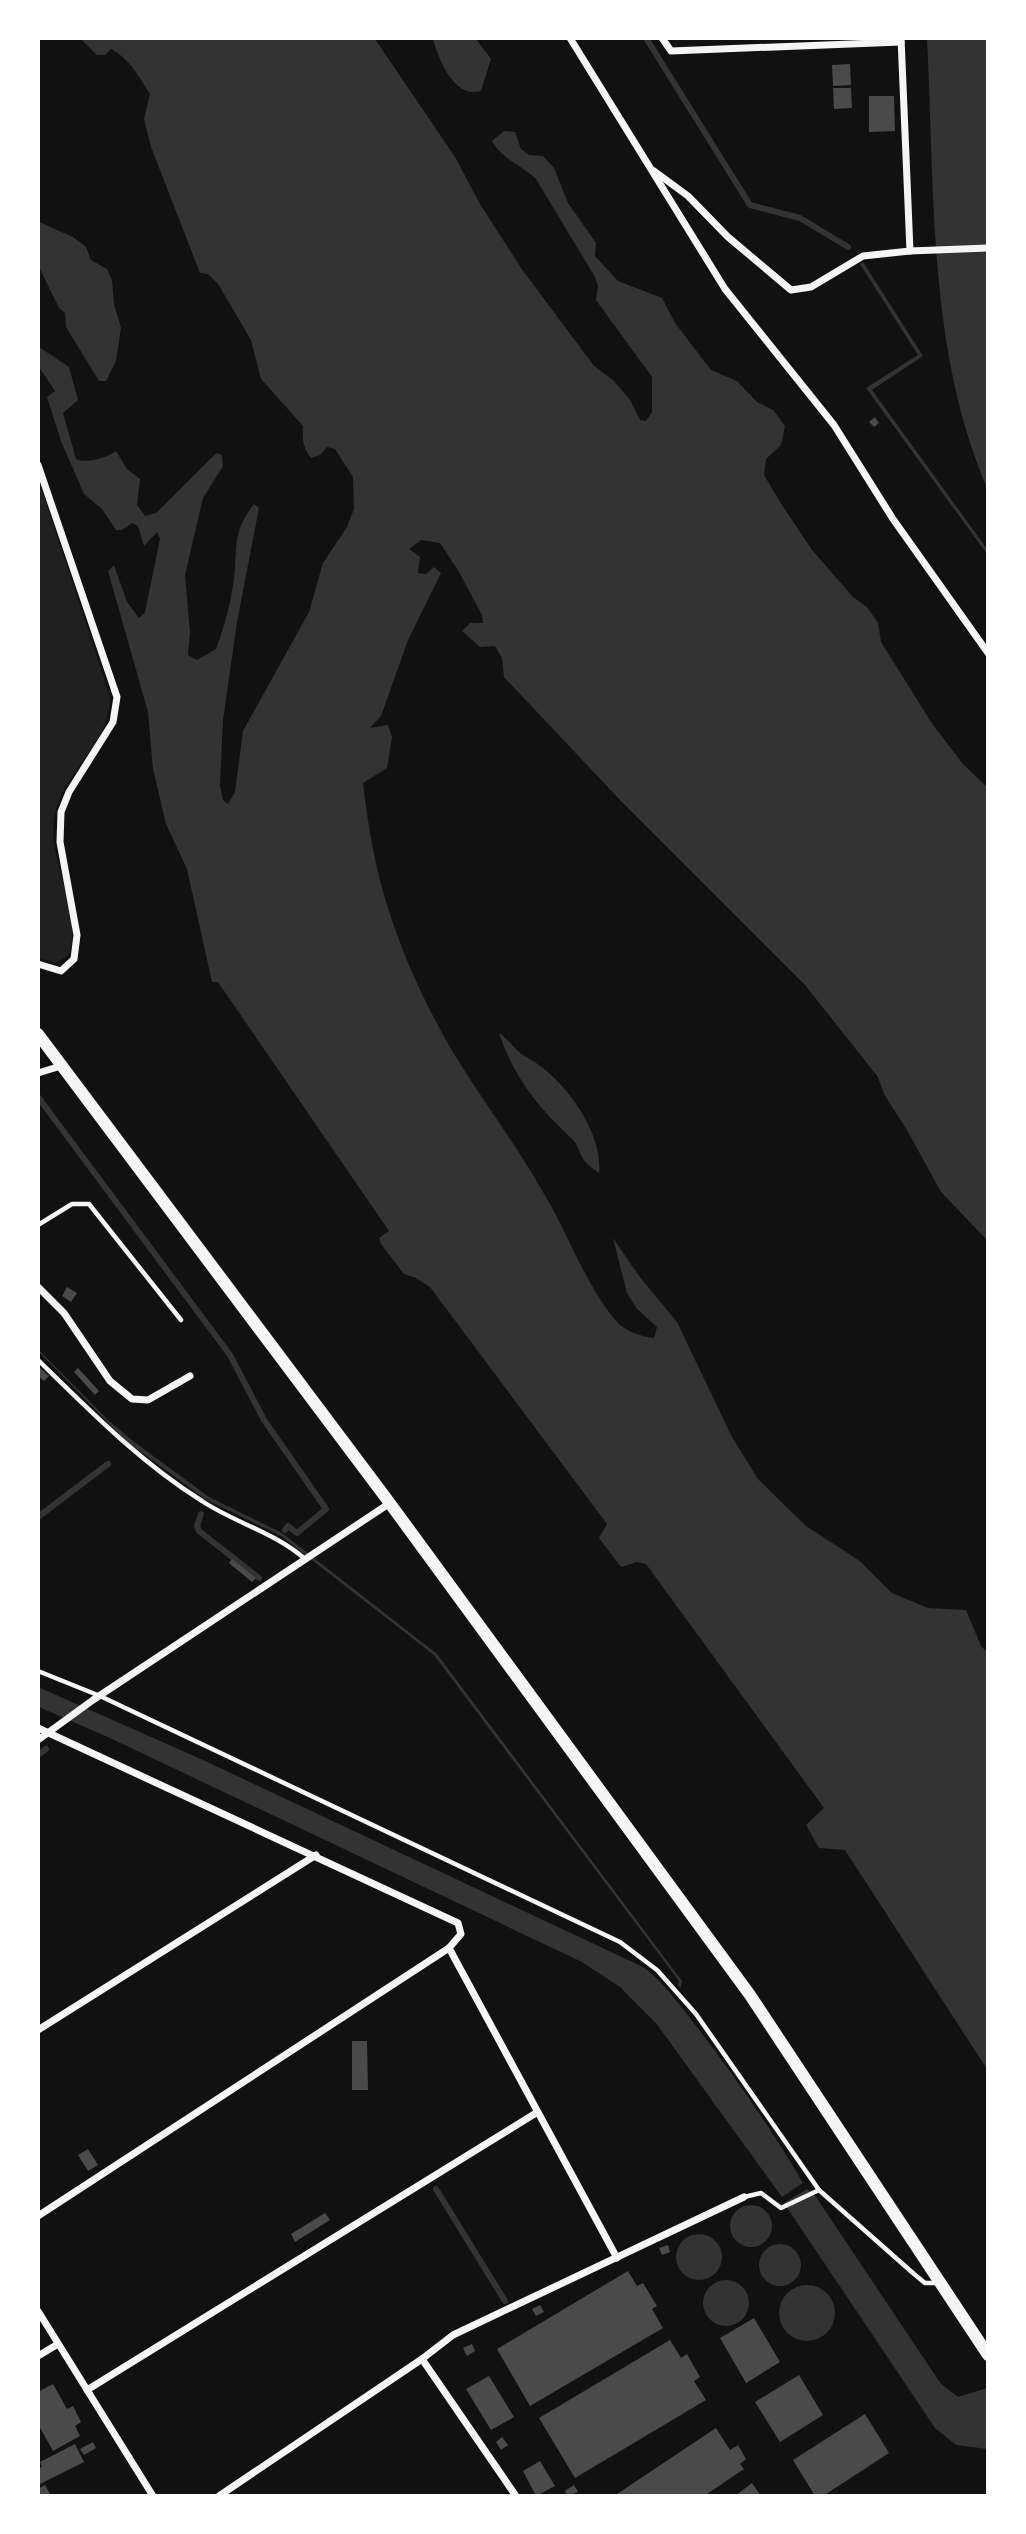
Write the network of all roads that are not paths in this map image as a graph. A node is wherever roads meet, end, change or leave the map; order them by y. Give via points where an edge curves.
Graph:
1 (570, 38) edge
2 (662, 38) edge
3 (901, 40) edge
4 (793, 42) edge
5 (651, 169) junction
6 (988, 248) edge
7 (909, 251) junction
8 (38, 465) edge
9 (988, 653) edge
10 (38, 964) edge
11 (38, 1034) edge
12 (61, 1066) junction
13 (38, 1073) edge
14 (38, 1226) edge
15 (38, 1287) edge
16 (181, 1320) dead end
17 (38, 1360) edge
18 (190, 1376) dead end
19 (390, 1503) junction
20 (305, 1559) junction
21 (38, 1671) edge
22 (96, 1698) junction
23 (38, 1728) edge
24 (50, 1733) junction
25 (38, 1740) edge
26 (316, 1855) junction
27 (449, 1948) junction
28 (38, 2030) edge
29 (536, 2113) junction
30 (819, 2190) junction
31 (744, 2197) joint
32 (38, 2216) edge
33 (617, 2258) junction
34 (941, 2283) junction
35 (38, 2311) edge
36 (58, 2344) junction
37 (988, 2355) edge
38 (38, 2356) edge
39 (422, 2359) junction
40 (87, 2390) junction
41 (153, 2496) edge
42 (219, 2496) edge
43 (516, 2496) edge

1 - 5 street
2 - 4 street via 671,51
3 - 4 street
3 - 7 street
5 - 7 street via 688,196 791,290 811,287 863,256
5 - 9 street via 725,289 834,425 893,519
6 - 7 street
8 - 10 street via 117,697 113,722 61,811 60,842 77,935 74,958 61,971
11 - 12 street
12 - 13 street
12 - 19 street
14 - 16 lane via 72,1204 89,1204
15 - 18 street via 64,1313 110,1381 132,1399 148,1400
17 - 20 lane via 120,1441 202,1501 281,1540
19 - 20 street
19 - 34 street via 750,1995
20 - 22 street
21 - 22 lane
22 - 24 street
22 - 30 lane via 620,1942 657,1970 696,2014
23 - 24 street
24 - 25 street
24 - 26 street
26 - 27 street via 458,1923 461,1934
26 - 28 street
27 - 29 street
27 - 32 street
29 - 33 street
29 - 40 street
30 - 31 lane via 782,2208 761,2193
30 - 34 lane via 925,2283
31 - 33 street
33 - 39 street via 453,2335
34 - 37 street
35 - 36 street
36 - 38 street
36 - 40 street
39 - 42 street
39 - 43 street
40 - 41 street

